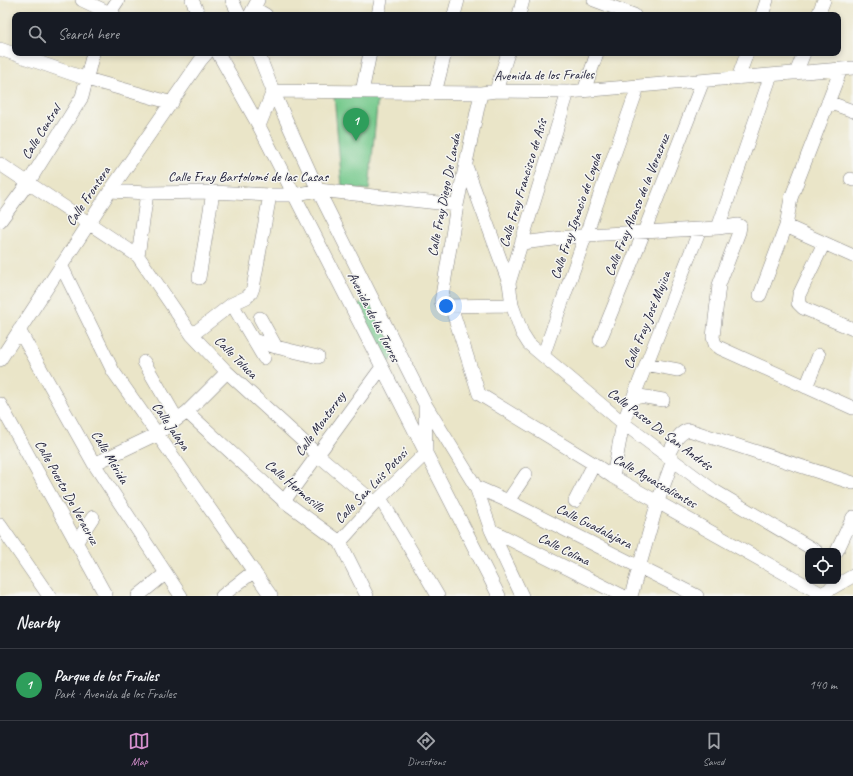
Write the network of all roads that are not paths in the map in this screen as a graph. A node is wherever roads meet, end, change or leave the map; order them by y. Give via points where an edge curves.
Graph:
1 (82, 0) edge
2 (118, 0) edge
3 (192, 0) edge
4 (232, 0) edge
5 (381, 0) edge
6 (458, 0) edge
7 (523, 0) edge
8 (594, 0) edge
9 (767, 0) edge
10 (824, 0) edge
11 (613, 7) edge
12 (106, 12) edge
13 (111, 12) edge
14 (198, 12) edge
15 (238, 12) edge
16 (379, 12) edge
17 (455, 12) edge
18 (520, 12) edge
19 (626, 12) edge
20 (763, 12) edge
21 (819, 12) edge
22 (0, 49) edge
23 (12, 53) edge
24 (20, 56) edge
25 (92, 56) edge
26 (204, 56) edge
27 (220, 56) edge
28 (259, 56) edge
29 (369, 56) edge
30 (444, 56) edge
31 (507, 56) edge
32 (596, 56) edge
33 (742, 56) edge
34 (803, 56) edge
35 (847, 68) edge
36 (796, 73) junction
37 (771, 75) junction
38 (738, 78) junction
39 (87, 79) junction
40 (703, 81) junction
41 (638, 86) junction
42 (273, 91) junction
43 (496, 91) junction
44 (584, 91) junction
45 (362, 92) junction
46 (568, 92) junction
47 (435, 93) junction
48 (481, 93) junction
49 (828, 102) junction
50 (172, 103) junction
51 (853, 111) edge
52 (259, 126) junction
53 (0, 164) edge
54 (466, 166) junction
55 (28, 183) junction
56 (318, 190) junction
57 (110, 191) junction
58 (213, 192) junction
59 (147, 193) junction
60 (270, 195) junction
61 (293, 195) junction
62 (457, 205) junction
63 (0, 221) edge
64 (88, 224) junction
65 (786, 226) junction
66 (718, 228) junction
67 (700, 229) junction
68 (644, 232) junction
69 (586, 235) junction
70 (522, 243) junction
71 (824, 243) junction
72 (138, 256) junction
73 (853, 256) edge
74 (61, 265) junction
75 (199, 278) dead end
76 (509, 283) junction
77 (760, 295) dead end
78 (232, 304) junction
79 (446, 304) junction
80 (512, 305) junction
81 (260, 318) dead end
82 (853, 329) edge
83 (19, 330) junction
84 (192, 335) junction
85 (254, 340) junction
86 (600, 340) dead end
87 (4, 344) edge
88 (276, 347) junction
89 (819, 355) dead end
90 (543, 356) junction
91 (318, 357) dead end
92 (264, 358) dead end
93 (0, 360) edge
94 (144, 362) dead end
95 (646, 364) junction
96 (382, 367) junction
97 (678, 370) dead end
98 (227, 372) junction
99 (806, 387) junction
100 (479, 394) joint
101 (634, 395) junction
102 (663, 400) dead end
103 (0, 404) edge
104 (425, 404) junction
105 (853, 408) edge
106 (182, 415) junction
107 (623, 423) junction
108 (157, 434) junction
109 (426, 453) junction
110 (317, 454) junction
111 (670, 458) junction
112 (94, 464) junction
113 (594, 464) junction
114 (526, 474) dead end
115 (613, 477) junction
116 (853, 483) edge
117 (476, 487) junction
118 (284, 501) junction
119 (377, 501) junction
120 (508, 501) junction
121 (575, 501) dead end
122 (658, 501) junction
123 (93, 517) dead end
124 (853, 517) edge
125 (0, 525) edge
126 (491, 530) junction
127 (340, 542) junction
128 (76, 543) junction
129 (811, 548) edge
130 (838, 548) edge
131 (640, 567) junction
132 (254, 571) junction
133 (165, 574) junction
134 (853, 576) edge
135 (819, 591) edge
136 (49, 596) edge
137 (106, 596) edge
138 (138, 596) edge
139 (181, 596) edge
140 (222, 596) edge
141 (271, 596) edge
142 (367, 596) edge
143 (438, 596) edge
144 (499, 596) edge
145 (522, 596) edge
146 (623, 596) edge
147 (631, 596) edge
148 (697, 596) edge

1 - 12 street
2 - 13 street
3 - 14 street
4 - 15 street
5 - 16 street
6 - 17 street
7 - 18 street
8 - 11 street
9 - 20 street
10 - 21 street
11 - 19 street
22 - 23 street
24 - 39 street
25 - 39 street, Calle Central
26 - 50 street, Calle Frontera
27 - 52 street, Avenida de las Torres
28 - 42 street, Avenida de las Torres
29 - 45 street
30 - 47 street
31 - 43 street
32 - 44 street
33 - 38 street
34 - 36 street
35 - 36 street, Avenida de los Frailes
35 - 49 street
36 - 37 street, Avenida de los Frailes
37 - 38 street, Avenida de los Frailes
37 - 66 street
38 - 40 street, Avenida de los Frailes
39 - 50 street
39 - 55 street, Calle Central via 82,97
40 - 41 street, Avenida de los Frailes
40 - 68 street, Calle Fray Alonso de la Veracruz
41 - 44 street, Avenida de los Frailes
41 - 69 street, Calle Fray Ignacio de Loyola
42 - 45 street, Avenida de los Frailes
42 - 52 street
42 - 56 street, Avenida de las Torres
43 - 46 street, Avenida de los Frailes
43 - 48 street, Avenida de los Frailes
44 - 46 street, Avenida de los Frailes
45 - 47 street, Avenida de los Frailes
46 - 70 street, Calle Fray Francisco de Asís
47 - 48 street, Avenida de los Frailes
48 - 54 street, Calle Fray Diego De Landa
49 - 51 street
49 - 65 street via 791,198
50 - 57 street, Calle Frontera
52 - 61 street, Avenida de las Torres
53 - 55 street, Calle Toluca
54 - 62 street, Calle Fray Diego De Landa
54 - 76 street
55 - 63 street, Calle Central
55 - 64 street, Calle Toluca
56 - 61 street, Calle Fray Bartolomé de las Casas
56 - 62 street, Calle Fray Bartolomé de las Casas
56 - 104 street, Avenida de las Torres
57 - 59 street, Calle Fray Bartolomé de las Casas
57 - 64 street, Calle Frontera
58 - 59 street, Calle Fray Bartolomé de las Casas
58 - 60 street, Calle Fray Bartolomé de las Casas
58 - 75 street
59 - 72 street
60 - 61 street, Calle Fray Bartolomé de las Casas
60 - 78 street via 253,288 251,293
61 - 96 street, Avenida de las Torres
62 - 79 street, Calle Fray Diego De Landa
64 - 72 street, Calle Toluca
64 - 74 street, Calle Frontera
65 - 71 street
65 - 77 street
66 - 67 street
66 - 99 street via 738,225 740,232 719,285 713,337 715,344
67 - 68 street
67 - 95 street, Calle Fray José Mujica
68 - 69 street
68 - 86 street, Calle Fray Alonso de la Veracruz
69 - 70 street
69 - 90 street, Calle Fray Ignacio de Loyola
70 - 76 street, Calle Fray Francisco de Asís
71 - 73 street
71 - 82 street via 799,295 798,303
72 - 84 street, Calle Toluca
74 - 83 street, Calle Frontera
74 - 108 street, Calle Jalapa via 113,370
76 - 80 street, Calle Paseo De San Andrés
78 - 84 street
78 - 85 street
79 - 80 street
79 - 100 street, Calle Fray Diego De Landa
80 - 90 street, Calle Paseo De San Andrés via 524,339
81 - 88 street
83 - 87 street, Calle Frontera
83 - 112 street, Calle Mérida
84 - 98 street, Calle Toluca
85 - 88 street
85 - 92 street
87 - 93 street, Calle Frontera
88 - 91 street
89 - 99 street
90 - 107 street, Calle Paseo De San Andrés
94 - 106 street, Calle Hermosillo
95 - 97 street
95 - 101 street, Calle Fray José Mujica
96 - 109 street, Avenida de las Torres
96 - 110 street, Calle Monterrey
98 - 106 street
98 - 110 street, Calle Toluca
99 - 105 street
100 - 113 street, Calle Aguascalientes
101 - 102 street
101 - 107 street, Calle Fray José Mujica
103 - 128 street, Calle Puerto De Veracruz
104 - 109 street, Calle San Luis Potosí
104 - 117 street, Avenida de las Torres
106 - 108 street
106 - 118 street, Calle Hermosillo
107 - 111 street, Calle Paseo De San Andrés
107 - 115 street, Calle Fray José Mujica
108 - 112 street
108 - 132 street, Calle Jalapa
109 - 119 street, Calle San Luis Potosí
109 - 144 street, Avenida de las Torres
110 - 118 street, Calle Monterrey
110 - 119 street, Calle Toluca
111 - 116 street via 680,434 689,430
111 - 122 street
111 - 129 street, Calle Paseo De San Andrés via 713,490
112 - 133 street, Calle Mérida
113 - 115 street, Calle Aguascalientes
113 - 121 street
114 - 120 street
115 - 122 street, Calle Aguascalientes
117 - 120 street, Calle Guadalajara
117 - 126 street, Avenida de las Torres
118 - 127 street, Calle Hermosillo
119 - 127 street, Calle San Luis Potosí
119 - 143 street, Calle Toluca
120 - 131 street, Calle Guadalajara
122 - 131 street
122 - 135 street, Calle Aguascalientes
123 - 128 street
124 - 130 street
125 - 136 street
126 - 145 street, Avenida de las Torres
126 - 146 street, Calle Colima
127 - 142 street, Calle Hermosillo
128 - 137 street, Calle Puerto De Veracruz
131 - 147 street
131 - 148 street, Calle Guadalajara
132 - 140 street
132 - 141 street, Calle Jalapa
133 - 138 street
133 - 139 street, Calle Mérida
134 - 135 street

